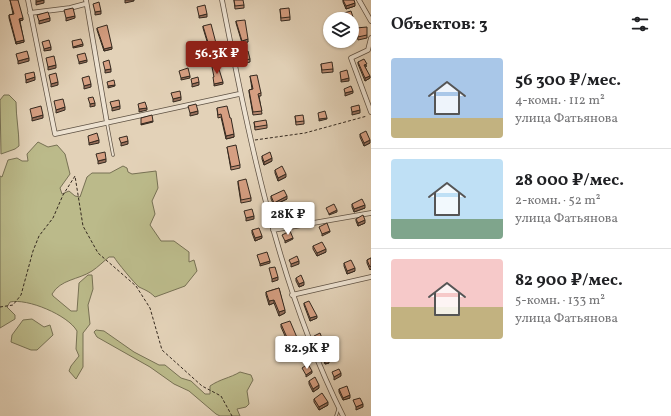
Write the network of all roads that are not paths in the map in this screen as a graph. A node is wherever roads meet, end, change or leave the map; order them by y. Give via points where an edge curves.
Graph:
1 (28, 0) edge
2 (222, 0) edge
3 (359, 0) edge
4 (85, 2) edge
5 (30, 13) junction
6 (371, 21) edge
7 (371, 38) edge
8 (239, 94) junction
9 (371, 114) edge
10 (107, 123) junction
11 (113, 155) dead end
12 (371, 213) edge
13 (273, 230) junction
14 (371, 278) edge
15 (292, 295) junction
16 (339, 407) junction
17 (336, 416) edge
18 (343, 416) edge

1 - 5 street
2 - 8 street
3 - 6 street
4 - 5 street via 70,8
4 - 10 street
5 - 10 street via 55,134
7 - 9 street via 368,50 351,58
8 - 10 street
8 - 13 street
10 - 11 lane
12 - 13 street
13 - 15 street
14 - 15 street
15 - 16 street
16 - 17 lane
16 - 18 street

